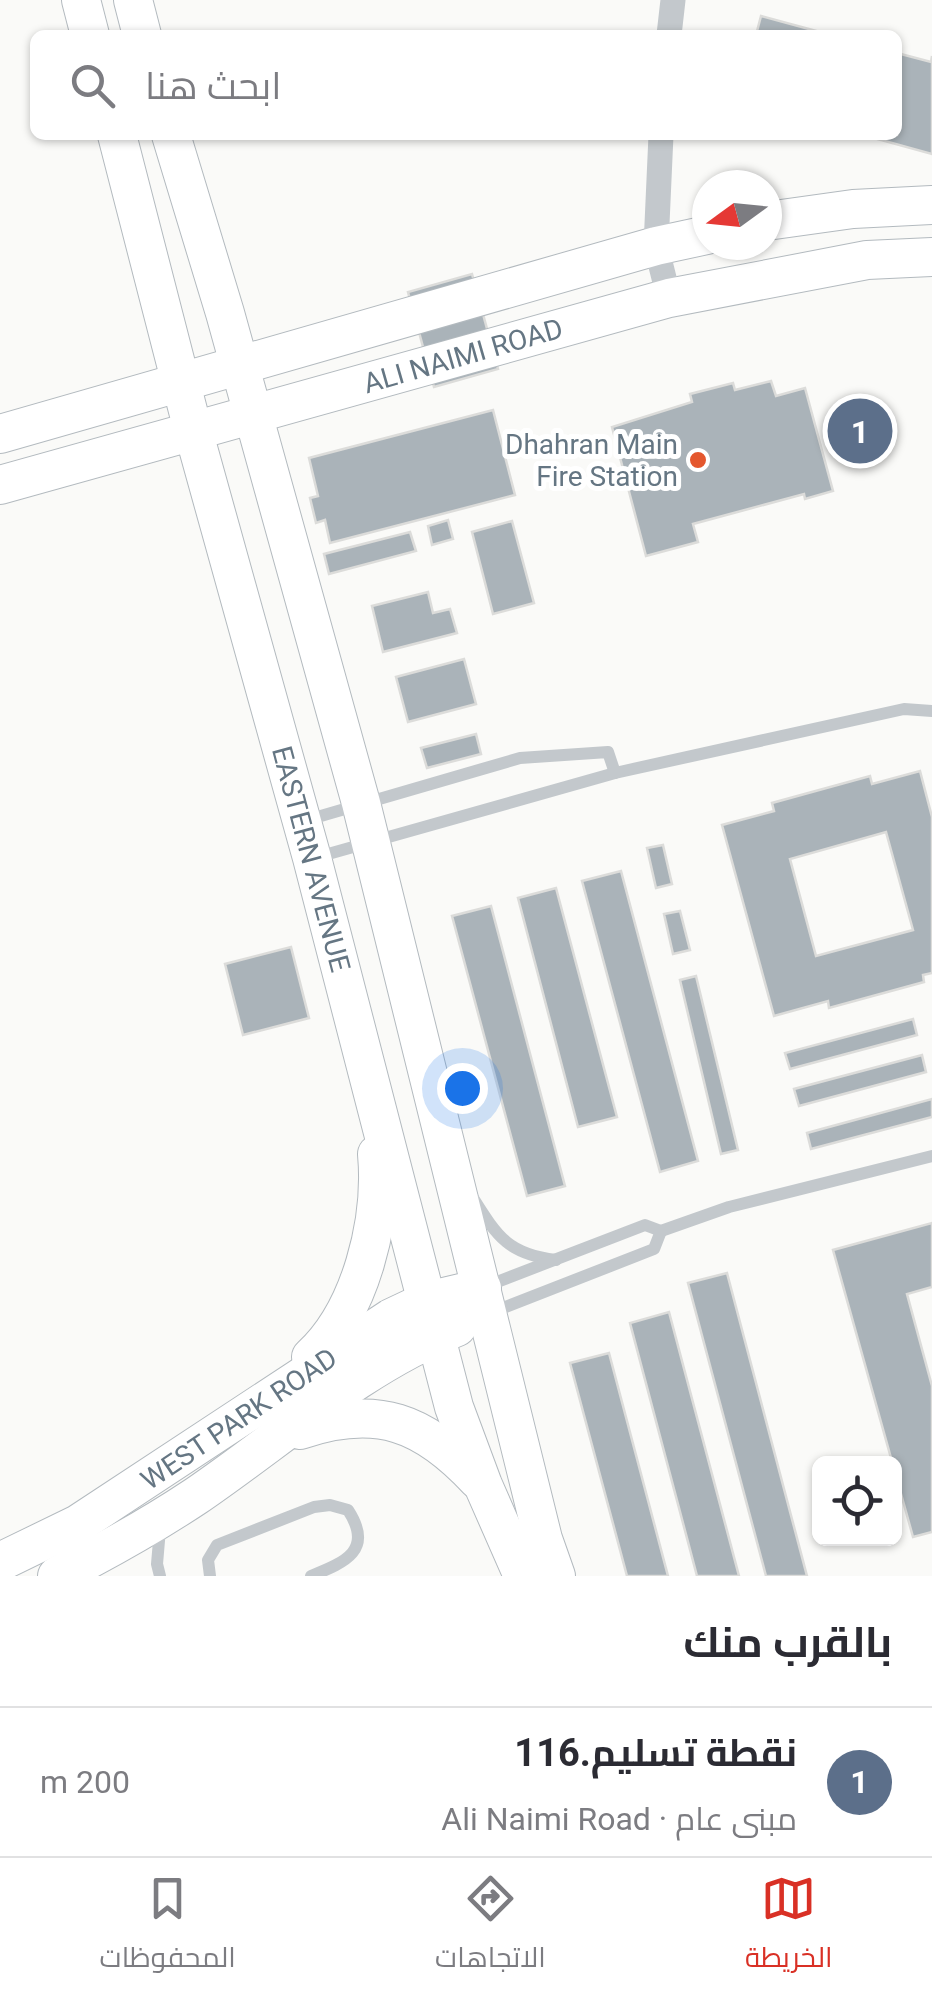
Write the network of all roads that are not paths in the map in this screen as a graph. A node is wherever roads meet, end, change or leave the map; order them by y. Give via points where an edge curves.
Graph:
1 (81, 0) edge
2 (133, 0) edge
3 (673, 0) edge
4 (89, 30) edge
5 (141, 30) edge
6 (670, 30) edge
7 (117, 140) edge
8 (171, 140) edge
9 (661, 140) edge
10 (932, 205) edge
11 (782, 220) edge
12 (692, 238) edge
13 (656, 246) junction
14 (932, 257) edge
15 (669, 298) junction
16 (238, 367) junction
17 (182, 384) junction
18 (252, 415) junction
19 (194, 430) junction
20 (0, 434) edge
21 (0, 485) edge
22 (932, 711) edge
23 (614, 773) junction
24 (361, 802) junction
25 (301, 822) junction
26 (372, 842) junction
27 (312, 858) junction
28 (372, 1087) junction
29 (932, 1156) edge
30 (453, 1165) junction
31 (661, 1231) junction
32 (559, 1260) junction
33 (485, 1301) junction
34 (431, 1318) junction
35 (259, 1404) junction
36 (274, 1439) junction
37 (483, 1485) junction
38 (161, 1518) junction
39 (0, 1562) edge
40 (57, 1576) edge
41 (160, 1576) edge
42 (210, 1576) edge
43 (311, 1576) edge
44 (524, 1576) edge
45 (556, 1576) edge

1 - 4 main road
2 - 5 main road
3 - 6 street
7 - 17 main road, EASTERN AVENUE
8 - 16 main road
9 - 13 street
10 - 11 main road
12 - 13 main road, ALI NAIMI ROAD
13 - 15 street
13 - 16 main road, ALI NAIMI ROAD
14 - 15 main road, ALI NAIMI ROAD via 867,260
15 - 18 main road, ALI NAIMI ROAD
16 - 17 main road, ALI NAIMI ROAD
16 - 18 main road
17 - 19 main road, EASTERN AVENUE
17 - 20 main road, ALI NAIMI ROAD
18 - 19 main road, ALI NAIMI ROAD
18 - 24 main road
19 - 21 main road, ALI NAIMI ROAD
19 - 25 main road, EASTERN AVENUE
22 - 23 lane via 904,710
23 - 24 lane via 608,752 520,758
23 - 26 lane
24 - 25 lane
24 - 26 main road
25 - 27 main road, EASTERN AVENUE
26 - 27 lane
26 - 30 main road
27 - 28 main road, EASTERN AVENUE
28 - 34 main road, EASTERN AVENUE
28 - 35 main road via 378,1164 371,1240 359,1281 324,1344
29 - 31 lane
30 - 32 lane via 507,1243 526,1256
30 - 33 main road
31 - 32 lane via 645,1225
31 - 33 lane via 654,1249
32 - 33 lane
33 - 34 main road, WEST PARK ROAD
33 - 45 main road
34 - 35 main road, WEST PARK ROAD via 391,1318
34 - 36 main road, WEST PARK ROAD via 394,1355
34 - 37 main road, EASTERN AVENUE
35 - 39 main road, WEST PARK ROAD via 78,1524
36 - 37 main road via 332,1419 370,1416 424,1433
36 - 38 main road, WEST PARK ROAD
37 - 44 main road, EASTERN AVENUE
38 - 40 main road, WEST PARK ROAD
38 - 41 lane
42 - 43 lane via 208,1560 217,1545 314,1507 348,1510 358,1524 354,1553

